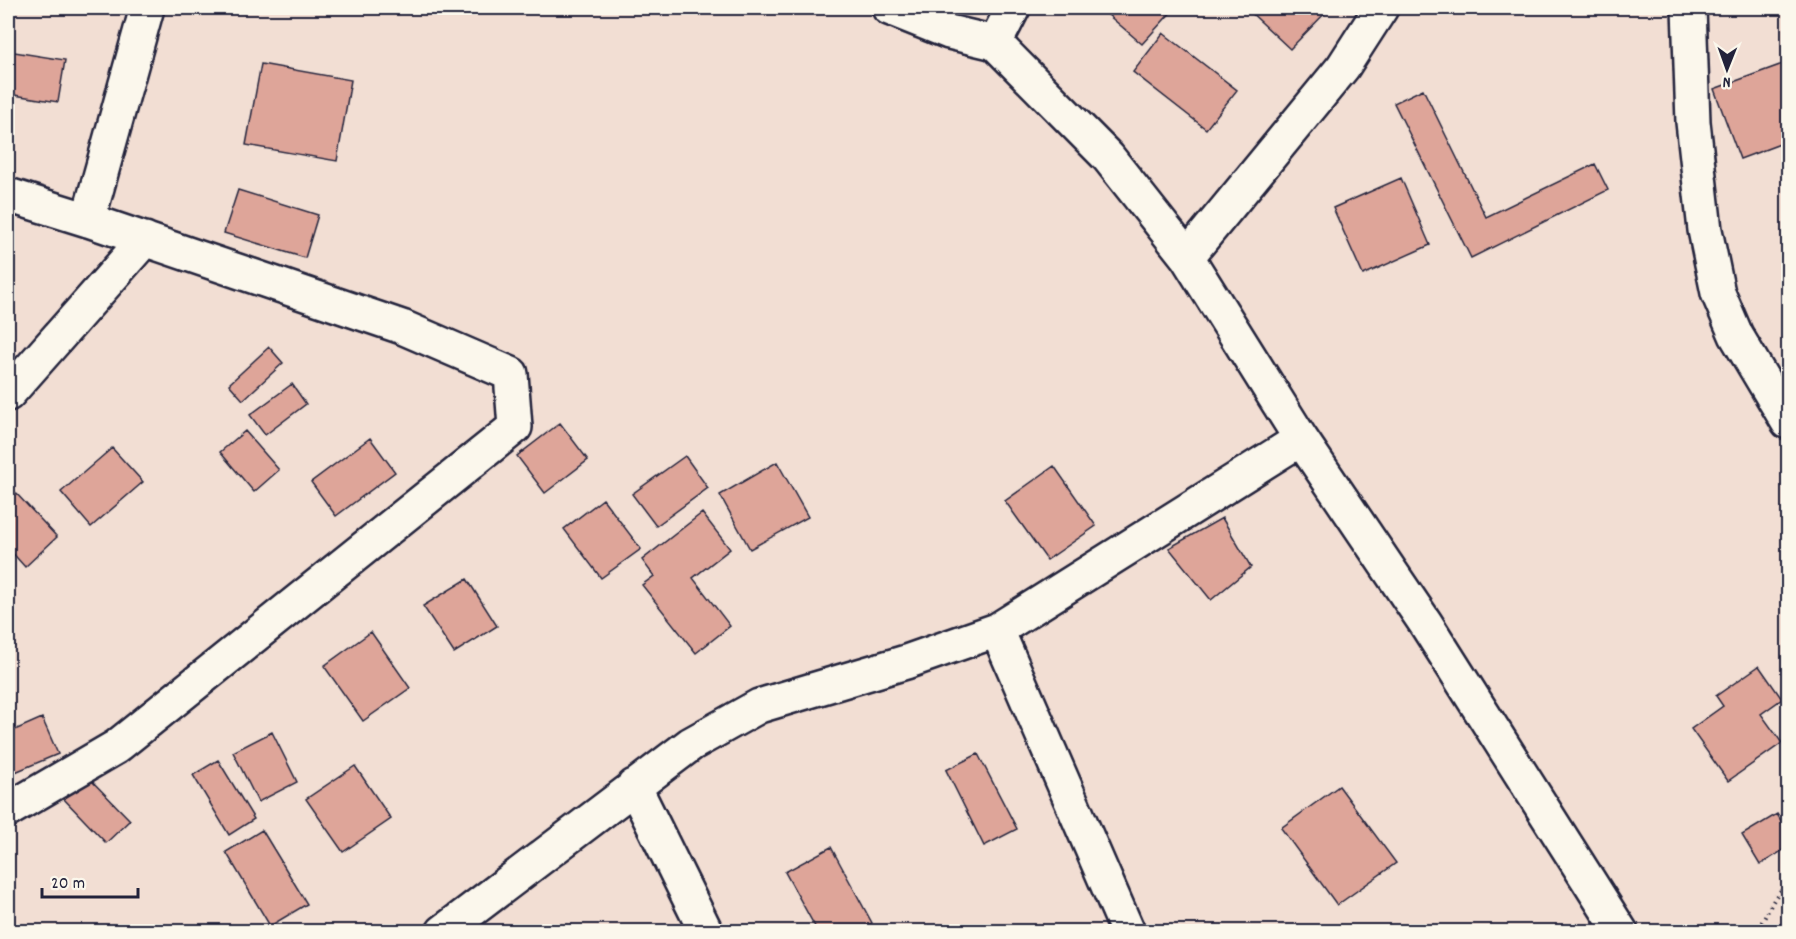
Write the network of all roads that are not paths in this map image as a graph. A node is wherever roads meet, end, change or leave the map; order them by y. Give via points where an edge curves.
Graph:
1 (147, 8) edge
2 (889, 8) edge
3 (1013, 8) edge
4 (1381, 8) edge
5 (1689, 8) edge
6 (995, 43) junction
7 (8, 195) edge
8 (88, 219) junction
9 (145, 239) junction
10 (1187, 257) junction
11 (8, 394) edge
12 (1788, 422) edge
13 (1301, 439) junction
14 (997, 630) junction
15 (634, 786) junction
16 (8, 810) edge
17 (443, 932) edge
18 (706, 932) edge
19 (1128, 932) edge
20 (1621, 932) edge

1 - 8 street
2 - 6 street via 949,32
3 - 6 street
4 - 10 street via 1343,67
5 - 12 street via 1693,122 1705,230 1718,293 1736,335
6 - 10 street via 1108,157
7 - 8 street
8 - 9 street
9 - 11 street
9 - 16 street via 402,327 511,374 515,428 116,747
10 - 13 street
13 - 14 street
13 - 20 street via 1426,624
14 - 15 street via 759,706 691,744
14 - 19 street
15 - 17 street
15 - 18 street

